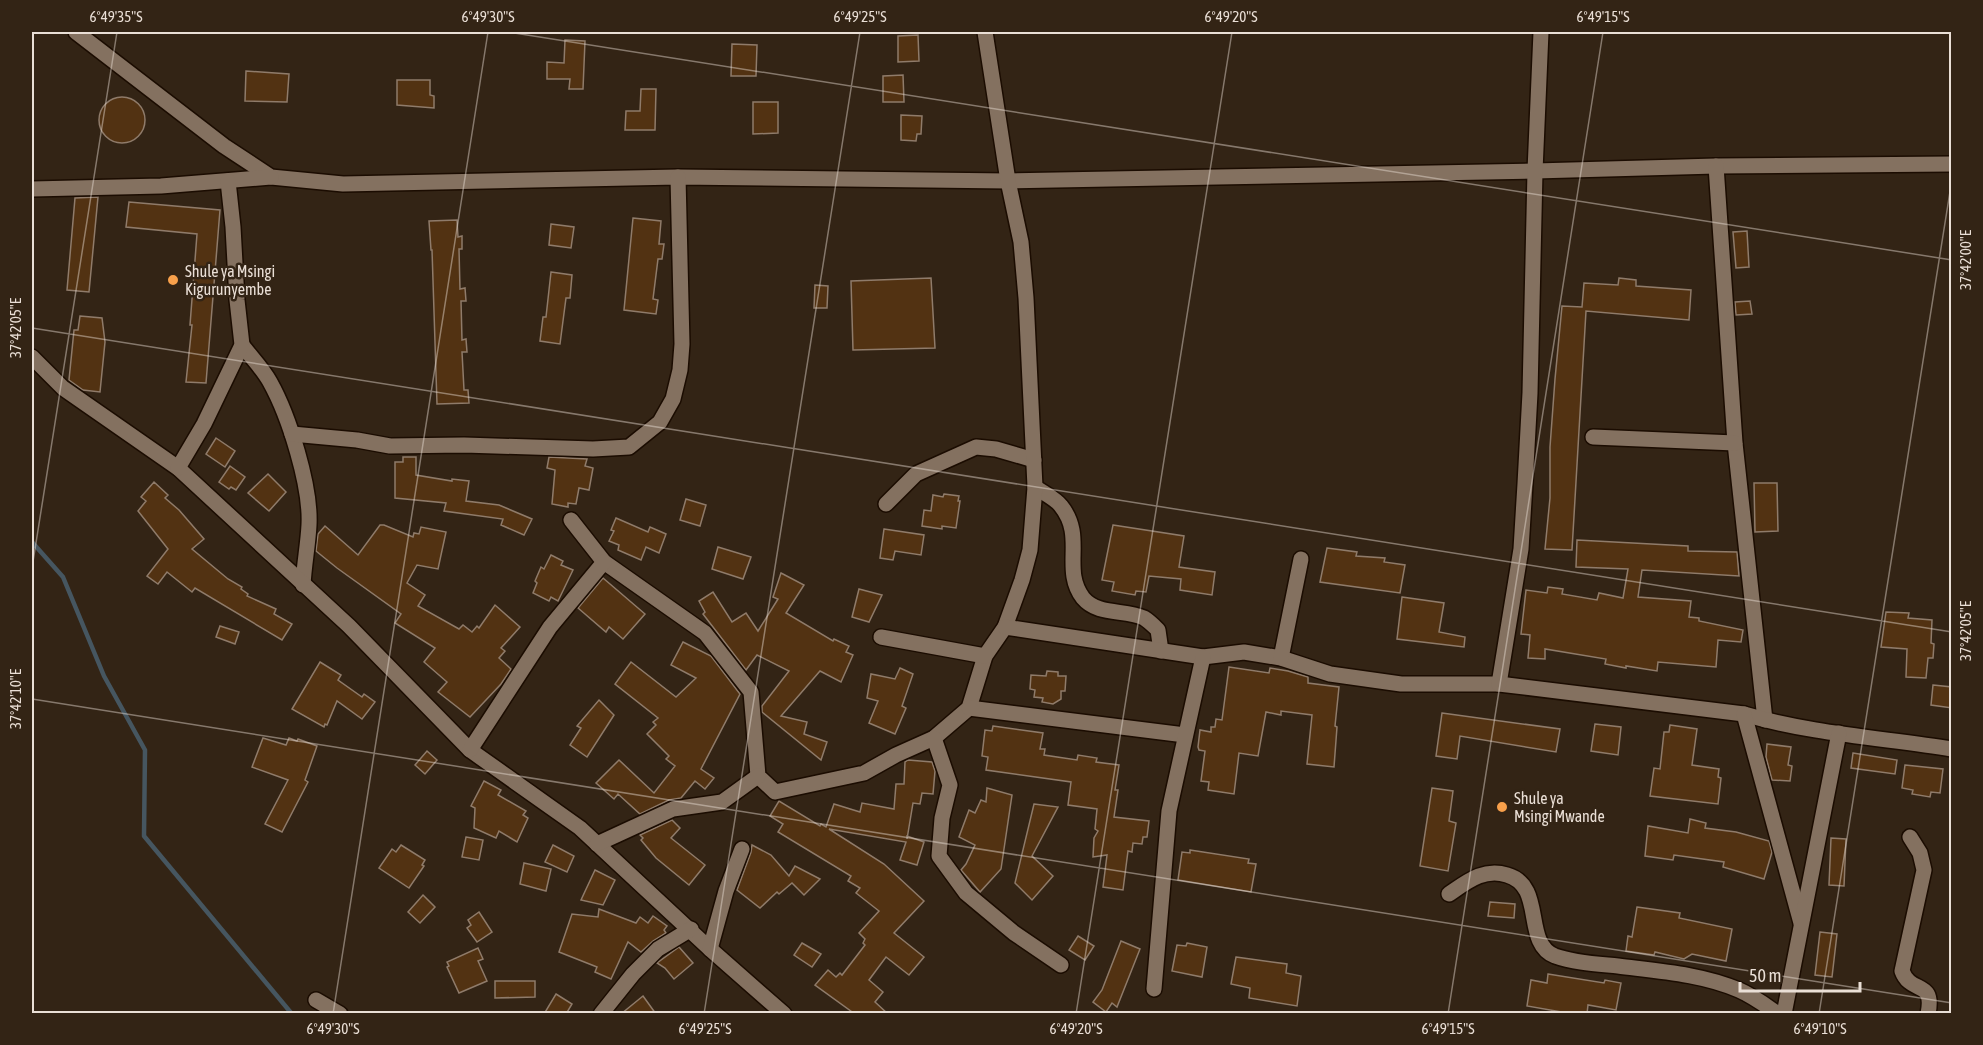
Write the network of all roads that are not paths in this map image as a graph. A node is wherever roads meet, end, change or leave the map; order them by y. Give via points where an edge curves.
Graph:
1 (76, 32) edge
2 (984, 32) edge
3 (1541, 32) edge
4 (1952, 165) edge
5 (1716, 166) junction
6 (1535, 171) junction
7 (271, 177) junction
8 (678, 177) junction
9 (228, 181) junction
10 (1008, 181) junction
11 (32, 189) edge
12 (242, 345) junction
13 (32, 357) edge
14 (292, 434) junction
15 (1593, 437) dead end
16 (1735, 443) junction
17 (1034, 460) junction
18 (178, 468) junction
19 (1035, 487) junction
20 (886, 504) dead end
21 (571, 520) dead end
22 (1301, 559) dead end
23 (604, 562) junction
24 (303, 585) junction
25 (1005, 627) junction
26 (881, 637) dead end
27 (1161, 651) junction
28 (985, 656) junction
29 (1203, 657) junction
30 (1281, 658) junction
31 (1499, 684) junction
32 (969, 708) junction
33 (1744, 714) junction
34 (1765, 720) junction
35 (1839, 733) junction
36 (1185, 735) junction
37 (934, 738) junction
38 (1952, 749) edge
39 (470, 750) junction
40 (758, 776) junction
41 (1910, 837) dead end
42 (597, 844) junction
43 (742, 849) dead end
44 (1449, 894) dead end
45 (1802, 926) junction
46 (691, 929) junction
47 (710, 949) junction
48 (1061, 965) dead end
49 (1154, 989) dead end
50 (316, 1000) dead end
51 (340, 1014) edge
52 (601, 1014) edge
53 (784, 1014) edge
54 (1778, 1014) edge
55 (1784, 1014) edge
56 (1928, 1014) edge

1 - 7 street via 224,146
2 - 10 street
3 - 6 street
4 - 5 street
5 - 6 street
5 - 16 street
6 - 10 street
6 - 31 street via 1530,393 1521,549
7 - 8 street via 343,184
7 - 9 street
8 - 10 street
8 - 14 street via 680,370 673,399 660,422 629,447 390,446
9 - 11 street
9 - 12 street
10 - 17 street via 1021,242
12 - 14 street via 269,381
12 - 18 street
13 - 18 street via 63,388
14 - 24 street via 308,509
15 - 16 street
16 - 34 street
17 - 19 street
17 - 20 street via 976,447 916,474
18 - 24 street
19 - 25 street via 1030,550
19 - 27 street via 1061,505 1072,526 1075,584 1085,600 1099,608 1143,618 1158,630
21 - 23 street
22 - 30 street
23 - 39 street via 550,627
23 - 40 street via 705,633 751,692
24 - 39 street via 349,626
25 - 27 street
25 - 28 street
26 - 28 street
27 - 29 street
28 - 32 street
29 - 30 street via 1244,652
29 - 36 street
30 - 31 street via 1330,674 1401,684
31 - 33 street
32 - 36 street
32 - 37 street
33 - 34 street
33 - 45 street
34 - 35 street
35 - 38 street
35 - 45 street
36 - 49 street via 1169,811
37 - 40 street via 864,773 787,790 775,792
37 - 48 street via 950,785 939,856 966,893
39 - 42 street
40 - 42 street via 722,801 673,808
41 - 56 street via 1923,859 1924,870 1902,971 1909,982 1928,993
42 - 46 street
43 - 47 street
44 - 54 street via 1482,874 1517,878 1528,894 1542,946 1554,956 1719,983 1753,997
45 - 55 street
46 - 47 street
46 - 52 street via 658,949
47 - 53 street
50 - 51 street

